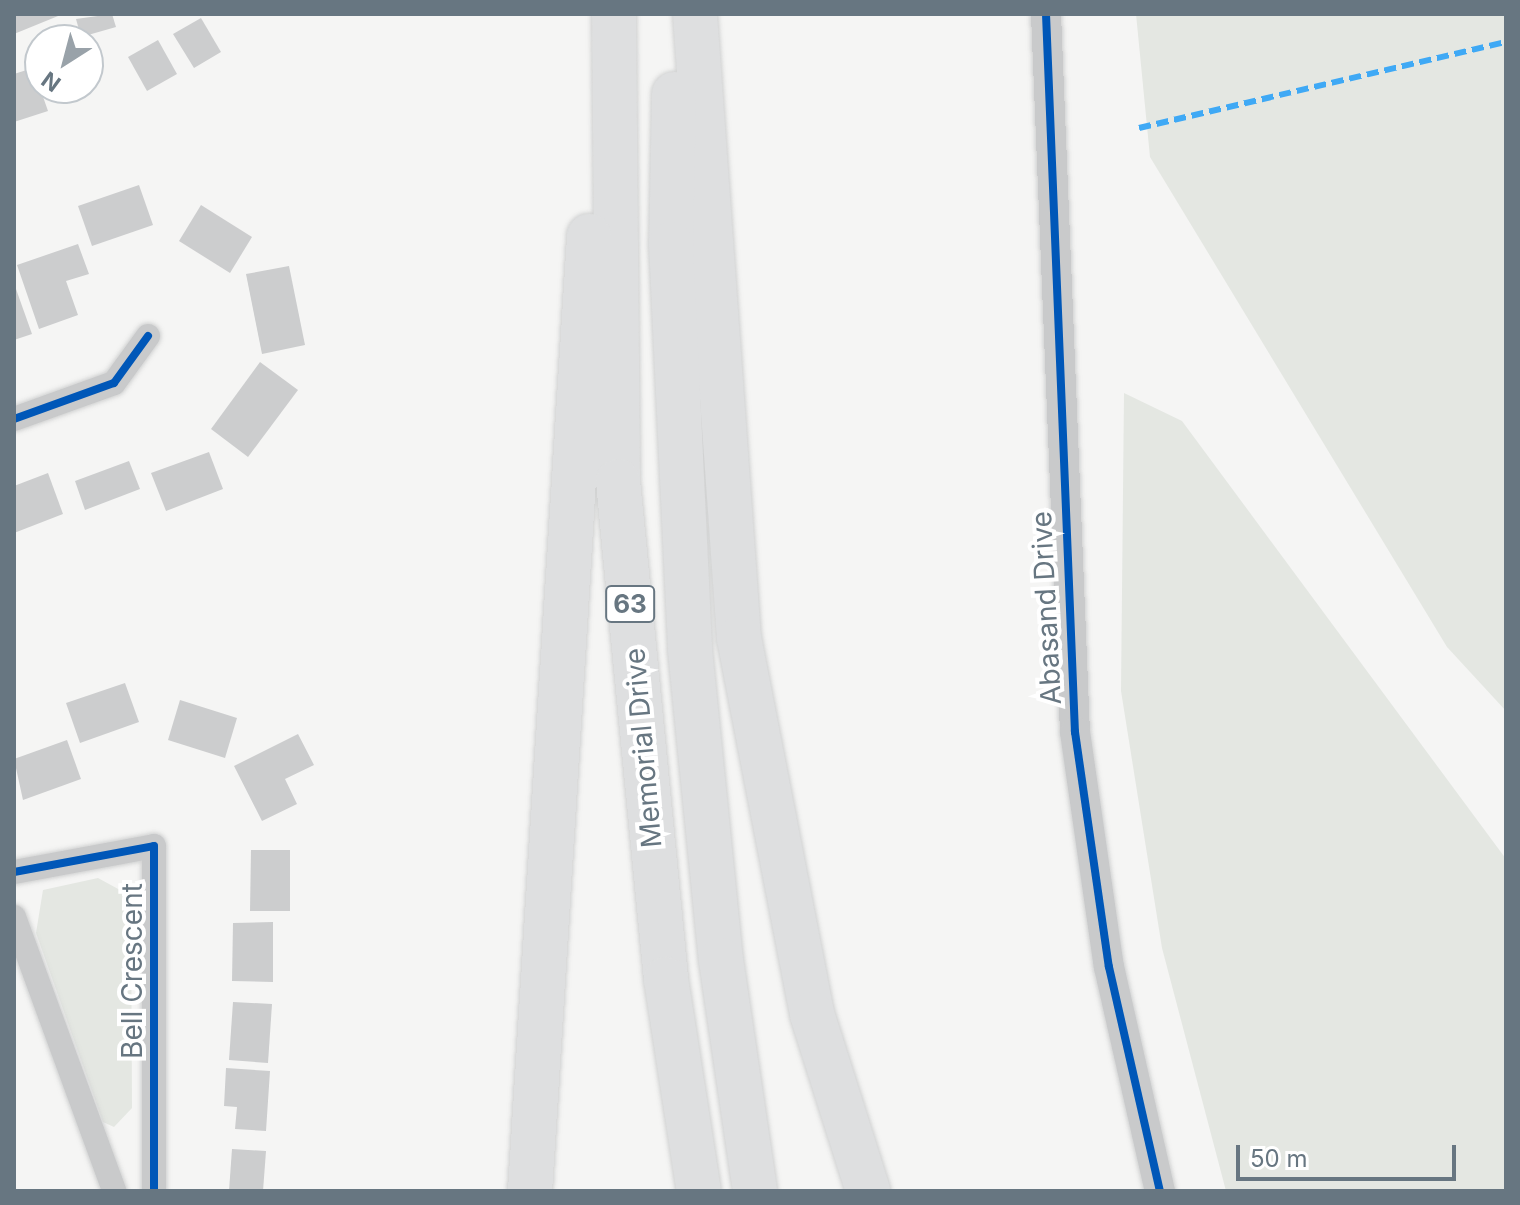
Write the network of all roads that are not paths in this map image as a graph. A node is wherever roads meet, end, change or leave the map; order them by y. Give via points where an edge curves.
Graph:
1 (604, 14) edge
2 (614, 14) edge
3 (675, 14) edge
4 (695, 14) edge
5 (1046, 14) edge
6 (148, 336) dead end
7 (14, 419) edge
8 (14, 872) edge
9 (14, 917) edge
10 (114, 1191) edge
11 (154, 1191) edge
12 (530, 1191) edge
13 (699, 1191) edge
14 (755, 1191) edge
15 (868, 1191) edge
16 (1160, 1191) edge

1 - 12 highway
2 - 13 highway, Memorial Drive / 63 via 618,481 666,979
3 - 14 highway, Memorial Drive / 63 via 671,244 690,650 721,960
4 - 15 highway via 739,638 812,1014
5 - 16 street, Abasand Drive via 1075,732 1109,967
6 - 7 street via 114,383
8 - 11 street, Bell Crescent via 154,846
9 - 10 street

